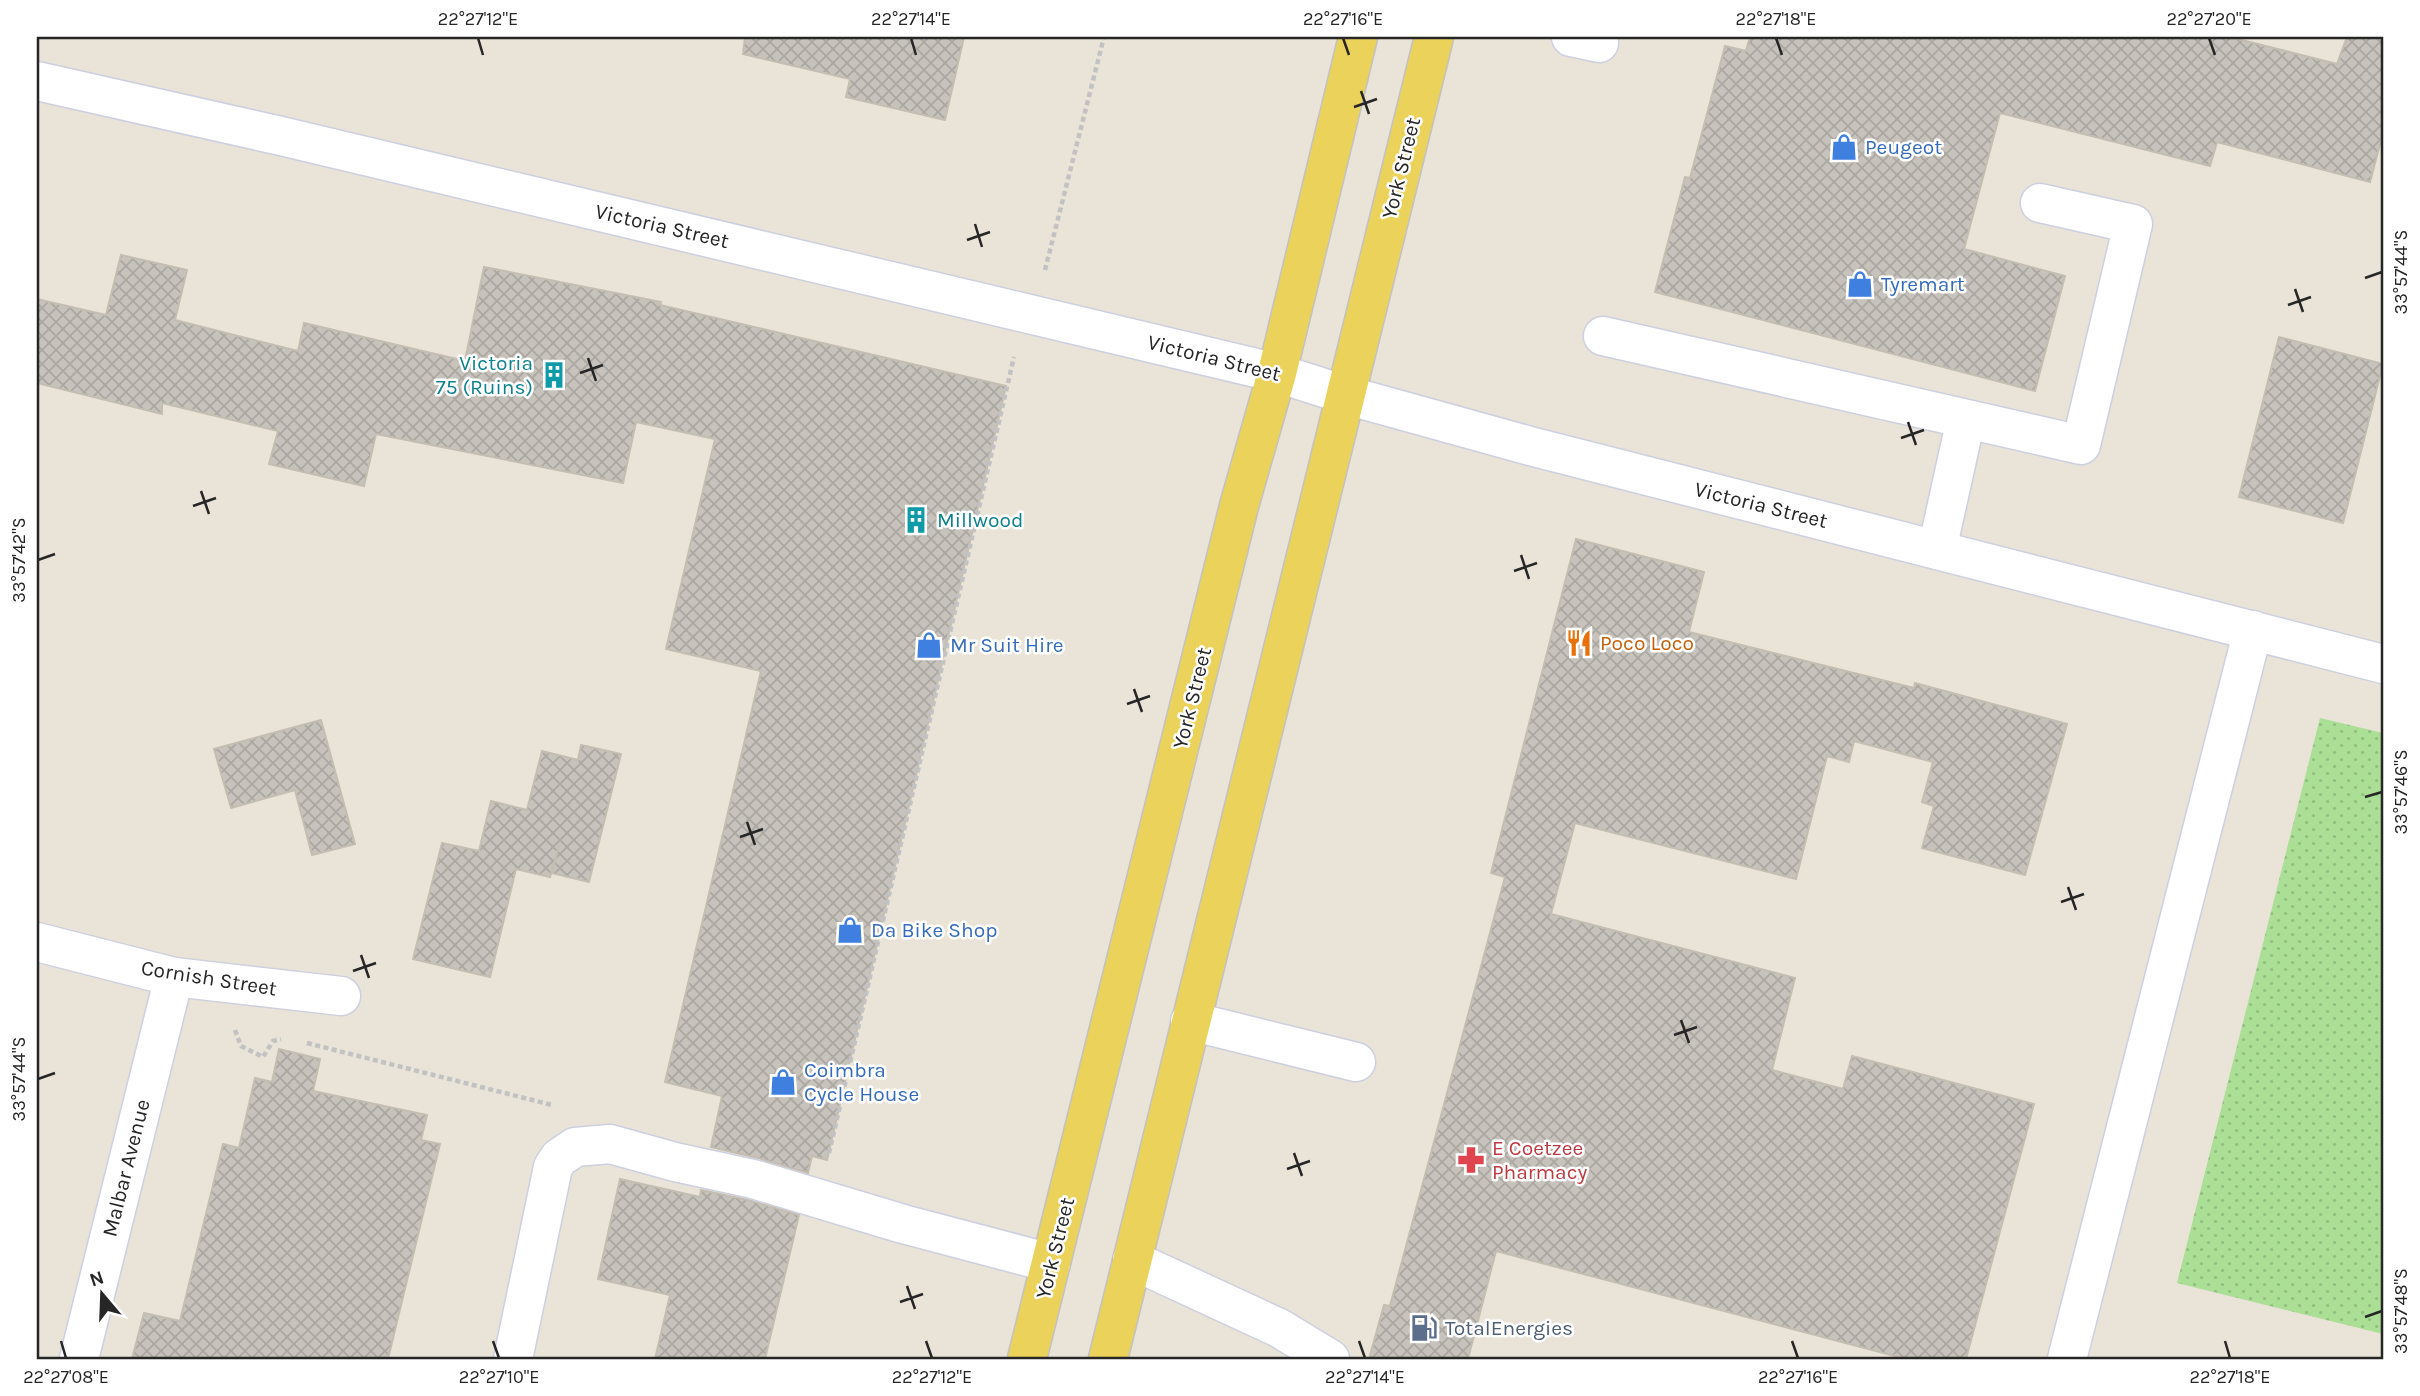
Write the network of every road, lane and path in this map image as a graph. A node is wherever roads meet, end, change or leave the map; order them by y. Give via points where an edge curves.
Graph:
1 (1104, 37) edge
2 (1358, 37) edge
3 (1434, 37) edge
4 (37, 80) edge
5 (2040, 204) dead end
6 (1034, 314) junction
7 (1603, 336) dead end
8 (1277, 373) junction
9 (1346, 395) junction
10 (1966, 419) junction
11 (1937, 550) junction
12 (2253, 630) junction
13 (2383, 664) edge
14 (37, 942) edge
15 (174, 977) junction
16 (341, 996) dead end
17 (231, 1020) dead end
18 (1190, 1021) junction
19 (289, 1037) dead end
20 (300, 1041) dead end
21 (1356, 1062) dead end
22 (563, 1108) dead end
23 (827, 1161) dead end
24 (1132, 1260) junction
25 (1051, 1263) junction
26 (2074, 1358) edge
27 (79, 1359) edge
28 (513, 1359) edge
29 (1027, 1359) edge
30 (1108, 1359) edge
31 (1330, 1359) edge

1 - 6 path
2 - 8 main road, York Street
3 - 9 main road, York Street
4 - 6 street, Victoria Street
5 - 10 street via 2133,224 2081,444
6 - 8 street, Victoria Street
6 - 23 path via 1016,351
7 - 10 street
8 - 9 street, Victoria Street
8 - 25 main road, York Street via 1239,506
9 - 11 street, Victoria Street
9 - 18 main road, York Street
10 - 11 street
11 - 12 street, Victoria Street
12 - 13 street, Victoria Street
12 - 26 street
14 - 15 street, Cornish Street
15 - 16 street, Cornish Street
15 - 27 street, Malbar Avenue
17 - 19 path via 241,1046 262,1057 273,1041
18 - 21 street
18 - 24 main road, York Street
20 - 22 path
24 - 30 main road, York Street
24 - 31 street via 1279,1328
25 - 28 street via 753,1179 610,1144 589,1144 575,1147 553,1167
25 - 29 main road, York Street

